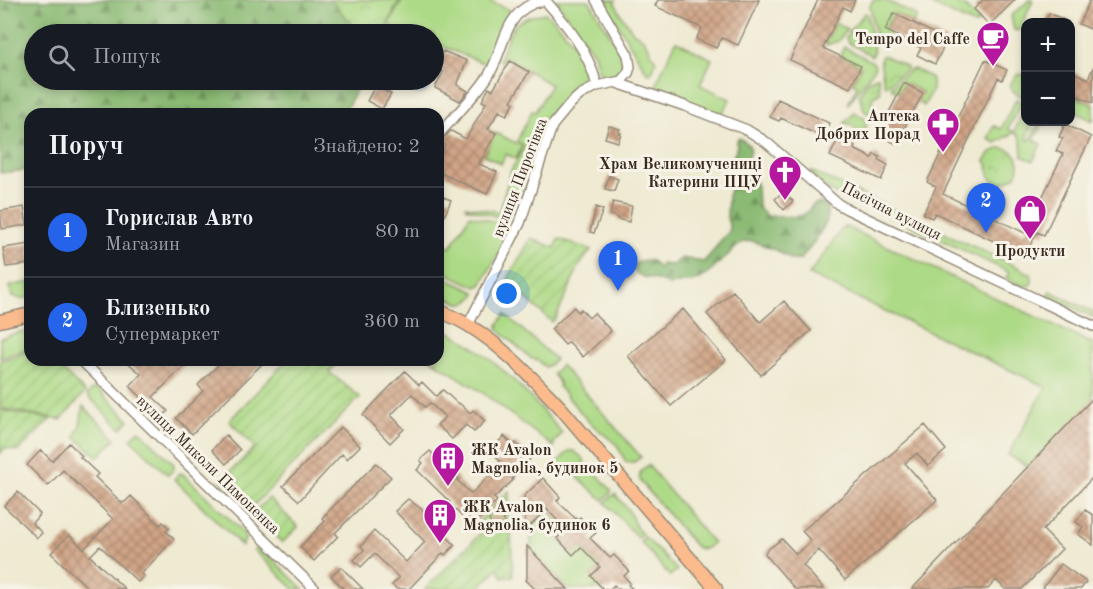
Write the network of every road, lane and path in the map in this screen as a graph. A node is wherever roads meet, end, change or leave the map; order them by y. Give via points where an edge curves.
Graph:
1 (545, 0) edge
2 (596, 0) edge
3 (617, 83) junction
4 (597, 86) junction
5 (444, 128) edge
6 (444, 313) edge
7 (24, 315) edge
8 (0, 321) edge
9 (468, 325) junction
10 (1093, 326) edge
11 (87, 366) edge
12 (315, 589) edge
13 (716, 589) edge

1 - 4 street via 587,55
1 - 5 street via 521,11 508,28 487,79
2 - 3 street via 630,60 628,73
3 - 4 street, вулиця Пирогівка
3 - 10 street, Пасічна вулиця via 747,130 838,204
4 - 9 street, вулиця Пирогівка via 571,103 552,126 520,224
6 - 9 main road
7 - 8 main road
9 - 13 main road via 545,391
11 - 12 street, вулиця Миколи Пимоненка

